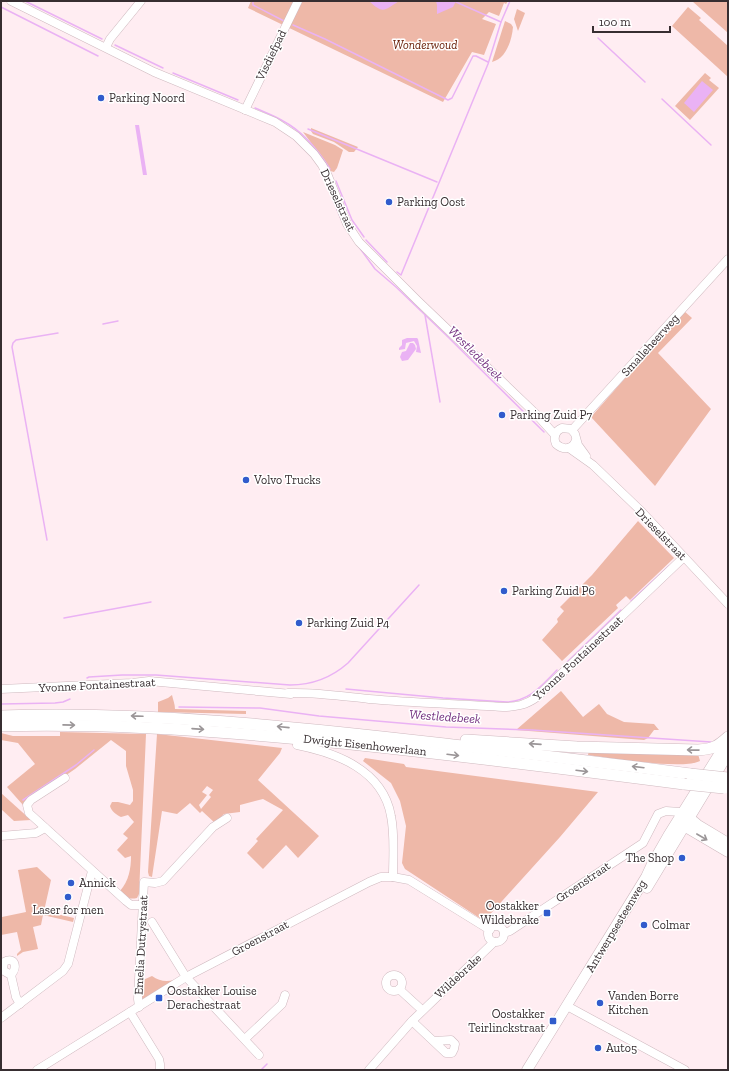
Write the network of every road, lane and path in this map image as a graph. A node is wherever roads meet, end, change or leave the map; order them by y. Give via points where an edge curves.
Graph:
1 (13, 1) edge
2 (141, 1) edge
3 (298, 1) edge
4 (106, 47) junction
5 (245, 110) junction
6 (728, 259) edge
7 (536, 414) junction
8 (562, 428) junction
9 (572, 430) junction
10 (555, 435) junction
11 (576, 440) junction
12 (569, 448) junction
13 (592, 465) junction
14 (684, 557) junction
15 (728, 604) edge
16 (1, 689) edge
17 (1, 716) edge
18 (1, 726) edge
19 (728, 737) edge
20 (392, 738) junction
21 (728, 740) edge
22 (297, 745) dead end
23 (728, 754) edge
24 (65, 778) dead end
25 (727, 785) edge
26 (228, 818) dead end
27 (684, 819) junction
28 (45, 828) junction
29 (1, 836) edge
30 (728, 843) edge
31 (728, 852) edge
32 (92, 871) junction
33 (393, 877) junction
34 (142, 905) junction
35 (152, 922) dead end
36 (490, 930) junction
37 (504, 933) junction
38 (494, 942) junction
39 (11, 974) dead end
40 (186, 977) junction
41 (399, 989) dead end
42 (285, 995) dead end
43 (20, 1004) junction
44 (139, 1007) junction
45 (570, 1007) junction
46 (422, 1010) junction
47 (130, 1012) junction
48 (1, 1018) edge
49 (412, 1021) junction
50 (245, 1039) junction
51 (434, 1041) dead end
52 (259, 1055) dead end
53 (37, 1070) edge
54 (160, 1070) edge
55 (369, 1070) edge
56 (527, 1070) edge
57 (535, 1070) edge
58 (685, 1070) edge

1 - 4 street, Drieselstraat
2 - 4 street
3 - 5 street, Visdiefpad
4 - 5 street, Drieselstraat via 154,72
5 - 7 street, Drieselstraat via 275,122 306,145 328,176 347,224 359,242
6 - 9 street, Smalleheerweg
7 - 8 street, Drieselstraat
7 - 10 street, Drieselstraat
8 - 9 street, Drieselstraat
8 - 10 street
9 - 11 street, Drieselstraat
10 - 12 street, Drieselstraat via 558,446 563,449
11 - 12 street
11 - 13 street, Drieselstraat
12 - 13 street, Drieselstraat
13 - 14 street, Drieselstraat via 642,512
14 - 15 street, Drieselstraat
14 - 16 street, Yvonne Fontainestraat via 537,697 516,707 213,688 149,681
20 -> 17 highway, Dwight Eisenhowerlaan via 176,718 63,714
18 -> 25 highway, Dwight Eisenhowerlaan, bridge via 72,725 196,729 404,748 684,784
19 -> 20 highway via 713,749 698,750
25 -> 20 highway, Dwight Eisenhowerlaan, bridge via 676,772
21 - 27 main road, Antwerpsesteenweg
22 - 33 street via 320,750 348,761 367,774 377,785 391,815 394,836
23 - 27 main road, Antwerpsesteenweg
24 - 28 street via 27,805 29,813
26 - 34 street, Emelia Dutrystraat via 213,826 163,881 144,882
27 - 30 main road
27 -> 31 main road
27 - 37 street, Groenstraat via 666,811 658,814 643,843 510,932
27 - 45 main road, Antwerpsesteenweg via 652,864
28 - 29 street via 36,833
28 - 32 street
32 - 34 street via 131,905
32 - 43 street via 68,964 63,971
33 - 36 street, Groenstraat via 409,880
33 - 40 street, Groenstraat via 380,877 369,882
34 - 44 street, Emelia Dutrystraat
35 - 40 street, Emelia Dutrystraat
36 - 37 street via 499,927
36 - 38 street via 489,937
37 - 38 street via 501,940
38 - 46 street, Wildebrake
39 - 43 street
40 - 44 street, Groenstraat
40 - 50 street, Emelia Dutrystraat
41 - 46 street
42 - 50 street via 282,1004
43 - 48 street
44 - 47 street, Groenstraat
45 - 56 main road, Antwerpsesteenweg
45 - 57 main road, Antwerpsesteenweg
45 - 58 street
46 - 49 street, Wildebrake
47 - 53 street, Groenstraat
47 - 54 street via 159,1059
49 - 51 street
49 - 55 street, Wildebrake
50 - 52 street, Emelia Dutrystraat

